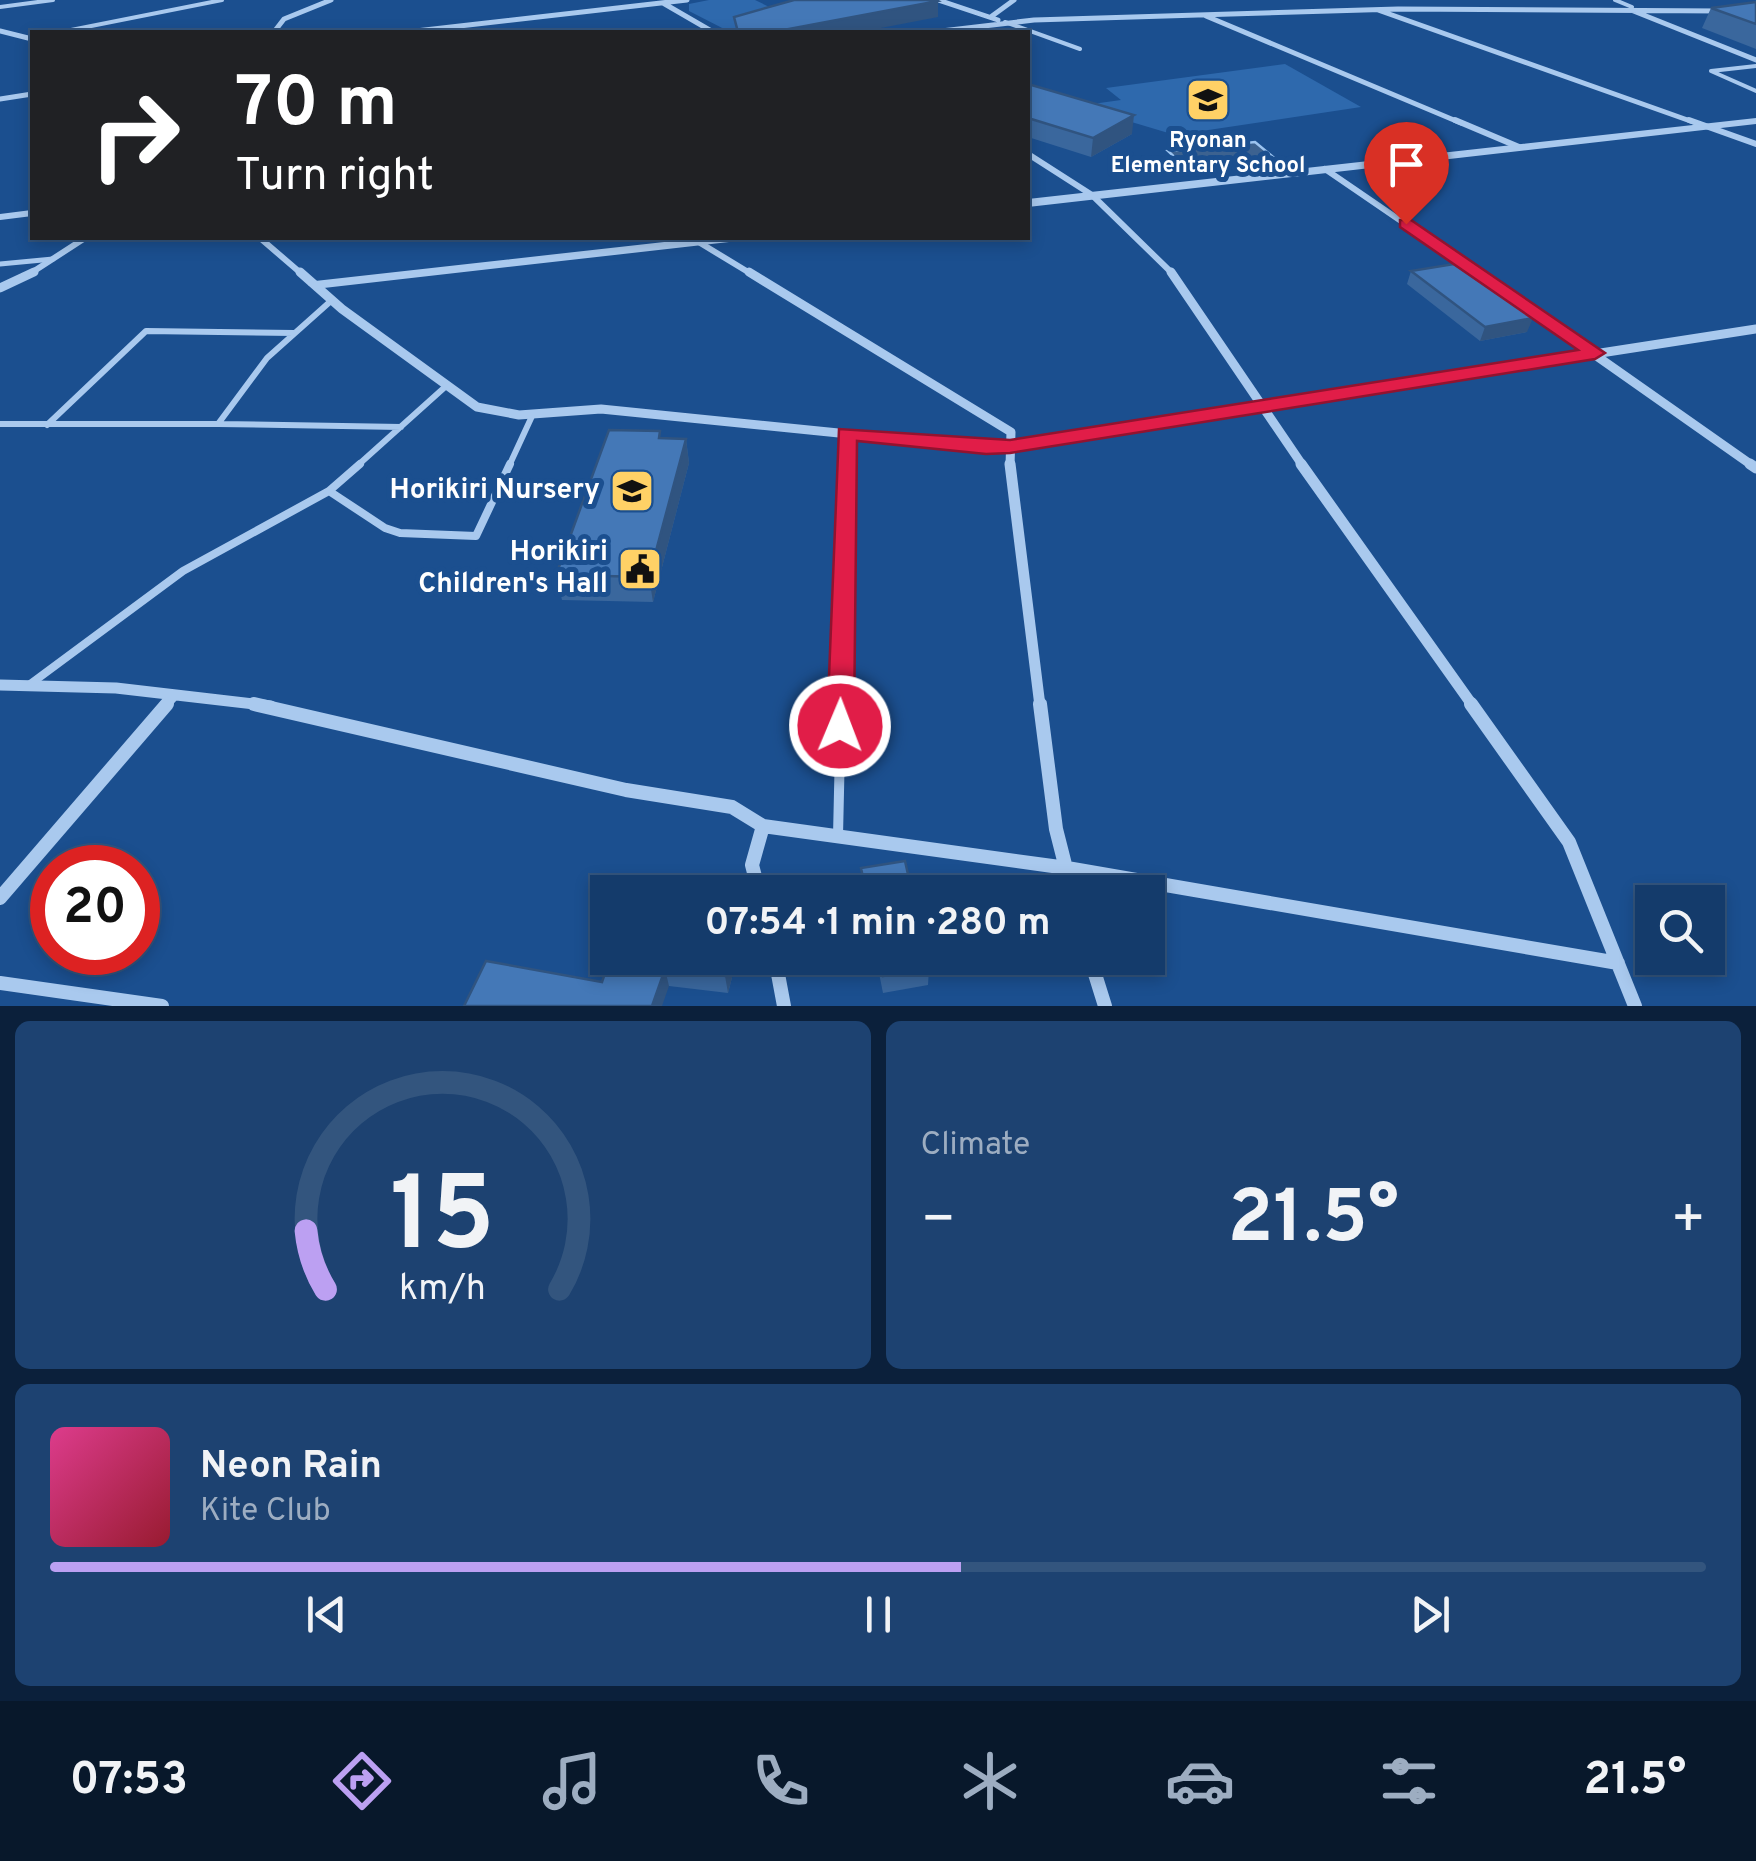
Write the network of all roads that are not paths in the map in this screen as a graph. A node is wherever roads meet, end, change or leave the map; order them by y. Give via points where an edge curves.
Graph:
1 (53, 0) edge
2 (158, 0) edge
3 (222, 0) edge
4 (331, 0) edge
5 (687, 0) edge
6 (938, 0) edge
7 (1014, 0) edge
8 (1349, 0) edge
9 (1655, 0) edge
10 (662, 2) edge
11 (0, 3) edge
12 (1618, 3) edge
13 (1372, 8) junction
14 (1662, 8) junction
15 (167, 9) junction
16 (1737, 12) edge
17 (1202, 15) junction
18 (996, 18) junction
19 (71, 30) edge
20 (276, 30) edge
21 (424, 30) edge
22 (711, 30) edge
23 (942, 30) edge
24 (1030, 30) edge
25 (1030, 30) edge
26 (0, 31) edge
27 (30, 38) edge
28 (1080, 48) dead end
29 (1756, 63) edge
30 (1756, 91) edge
31 (30, 94) edge
32 (0, 99) edge
33 (1756, 120) edge
34 (1708, 126) junction
35 (1756, 144) edge
36 (1519, 147) junction
37 (1030, 155) edge
38 (1325, 169) junction
39 (1092, 196) junction
40 (1030, 203) edge
41 (30, 213) edge
42 (0, 217) edge
43 (83, 240) edge
44 (262, 240) edge
45 (686, 240) edge
46 (696, 240) edge
47 (53, 260) junction
48 (0, 264) edge
49 (315, 285) junction
50 (0, 288) edge
51 (332, 300) junction
52 (1756, 329) edge
53 (294, 333) junction
54 (1595, 353) junction
55 (444, 387) junction
56 (1262, 408) junction
57 (534, 414) junction
58 (0, 424) edge
59 (218, 424) junction
60 (47, 425) junction
61 (401, 427) junction
62 (846, 434) junction
63 (1010, 446) junction
64 (1756, 468) edge
65 (329, 490) junction
66 (0, 685) edge
67 (26, 688) junction
68 (174, 695) junction
69 (764, 826) junction
70 (838, 836) junction
71 (1067, 868) junction
72 (755, 875) edge
73 (1068, 875) edge
74 (0, 898) edge
75 (1618, 963) junction
76 (779, 975) edge
77 (1095, 975) edge
78 (0, 983) edge
79 (162, 1006) edge
80 (784, 1006) edge
81 (1105, 1006) edge
82 (1635, 1006) edge

1 - 11 lane
2 - 15 lane
3 - 15 lane
4 - 20 street via 284,19
5 - 10 street
6 - 18 street
7 - 18 street
8 - 13 street
9 - 14 street
10 - 21 street
10 - 22 street
12 - 13 street
12 - 14 street
12 - 29 street
13 - 17 street
13 - 34 street
14 - 16 street
15 - 19 lane
17 - 18 street
17 - 36 street
18 - 23 street
18 - 25 lane
24 - 28 lane
26 - 27 street
29 - 30 lane via 1711,72
31 - 32 street
33 - 34 street
34 - 35 street
34 - 36 street
36 - 38 street
37 - 39 street
38 - 39 street
38 - 54 street
39 - 40 street
39 - 56 street via 1175,276
41 - 42 street
43 - 47 street
44 - 49 street
45 - 49 street
46 - 63 street via 1011,432
47 - 48 lane
47 - 50 street
49 - 51 street
51 - 53 lane
51 - 55 street
52 - 54 street
53 - 59 lane
53 - 60 lane via 146,331
54 - 56 street
54 - 64 street
55 - 57 street via 477,408
55 - 61 lane
56 - 63 street
56 - 75 street via 1569,842
57 - 62 street via 601,409
57 - 65 lane via 476,536 384,528
58 - 60 lane
59 - 60 lane
59 - 61 lane
61 - 65 lane
62 - 63 street
62 - 70 lane
63 - 71 street via 1056,828
65 - 67 lane via 183,571
66 - 67 street
67 - 68 street
68 - 69 street via 266,705 626,790 732,807
68 - 74 street
69 - 70 street
69 - 72 street
70 - 71 street
71 - 73 street
71 - 75 street
75 - 82 street
76 - 80 street
77 - 81 street
78 - 79 street

